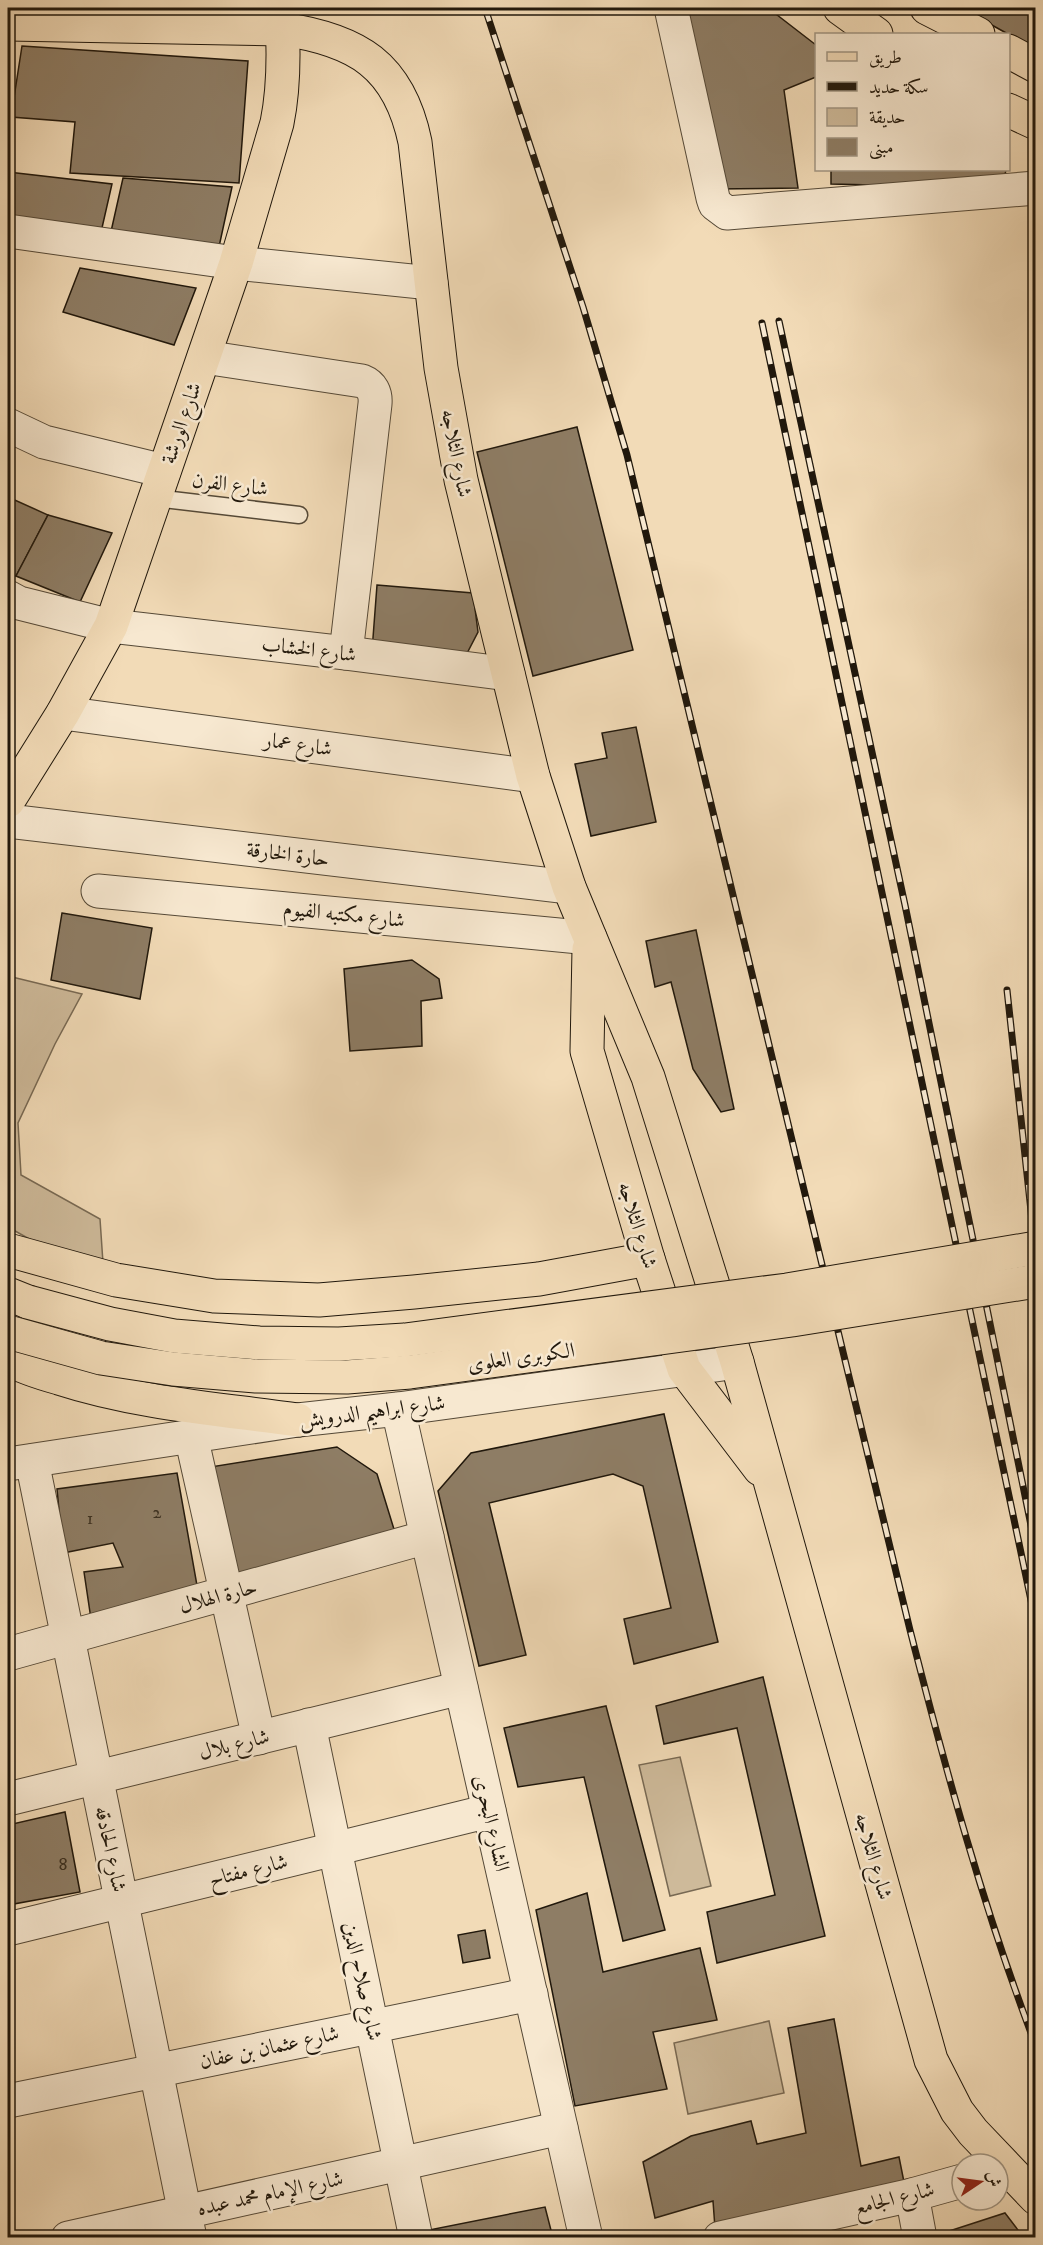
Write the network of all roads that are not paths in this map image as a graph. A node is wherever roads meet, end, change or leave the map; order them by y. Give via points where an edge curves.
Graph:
1 (671, 8) edge
2 (840, 8) edge
3 (927, 8) edge
4 (281, 16) edge
5 (8, 24) edge
6 (875, 33) edge
7 (976, 33) edge
8 (1010, 52) edge
9 (1035, 66) edge
10 (1010, 111) edge
11 (1035, 123) edge
12 (1035, 188) edge
13 (8, 231) edge
14 (236, 263) junction
15 (431, 283) junction
16 (204, 357) junction
17 (8, 425) edge
18 (160, 484) junction
19 (299, 515) dead end
20 (8, 597) edge
21 (111, 626) junction
22 (346, 653) junction
23 (508, 674) junction
24 (63, 712) junction
25 (533, 776) junction
26 (8, 801) edge
27 (8, 821) edge
28 (569, 887) junction
29 (98, 891) dead end
30 (590, 938) junction
31 (1035, 1248) edge
32 (8, 1250) edge
33 (648, 1259) junction
34 (1035, 1281) edge
35 (18, 1298) edge
36 (8, 1332) edge
37 (8, 1359) edge
38 (737, 1362) junction
39 (684, 1369) junction
40 (398, 1409) junction
41 (298, 1420) junction
42 (191, 1436) junction
43 (20, 1462) edge
44 (770, 1483) junction
45 (427, 1538) junction
46 (227, 1593) junction
47 (68, 1637) junction
48 (8, 1654) edge
49 (461, 1688) junction
50 (309, 1725) junction
51 (259, 1738) junction
52 (96, 1777) junction
53 (8, 1799) edge
54 (489, 1811) junction
55 (335, 1849) junction
56 (122, 1901) junction
57 (8, 1929) edge
58 (531, 1994) junction
59 (372, 2027) junction
60 (156, 2070) junction
61 (8, 2101) edge
62 (561, 2128) junction
63 (989, 2152) edge
64 (401, 2164) junction
65 (1010, 2176) edge
66 (950, 2184) edge
67 (912, 2195) junction
68 (1035, 2198) edge
69 (188, 2225) edge
70 (68, 2238) edge
71 (416, 2238) edge
72 (586, 2238) edge
73 (720, 2238) edge
74 (920, 2238) edge

1 - 12 street via 713,198 727,213
2 - 6 main road
3 - 7 main road
4 - 5 main road, شارع الثلاجه
4 - 14 main road, شارع الورشة via 284,78 279,112
4 - 15 main road, شارع الثلاجه via 375,62 398,90 415,142
8 - 9 main road
10 - 11 main road
13 - 14 street
14 - 15 street
14 - 16 main road, شارع الورشة
15 - 23 main road, شارع الثلاجه via 461,480
16 - 18 main road, شارع الورشة
16 - 22 street via 362,381 374,392
17 - 18 street
18 - 19 lane, شارع الفرن
18 - 21 main road, شارع الورشة
20 - 21 street, شارع الخشاب
21 - 22 street, شارع الخشاب
21 - 24 main road, شارع الورشة
22 - 23 street, شارع الخشاب
23 - 25 main road, شارع الثلاجه
24 - 25 street, شارع عمار
24 - 26 main road, شارع الورشة
25 - 28 main road, شارع الثلاجه
27 - 28 street, حارة الخارقة
28 - 30 main road, شارع الثلاجه
29 - 30 street, شارع مكتبه الفيوم
30 - 33 main road, شارع الثلاجه via 587,1051
30 - 38 main road, شارع الثلاجه via 648,1077
31 - 35 main road, الكوبرى العلوى, bridge via 787,1290 405,1340 339,1344 174,1336 110,1324
32 - 33 main road via 127,1282 214,1296 319,1300 539,1279
33 - 39 main road, شارع الثلاجه
34 - 36 main road, الكوبرى العلوى, bridge via 781,1322 347,1377 256,1376 173,1369 101,1358
37 - 41 main road via 85,1386 140,1399
38 - 39 street, شارع ابراهيم الدرويش
38 - 44 main road, شارع الثلاجه
39 - 40 street, شارع ابراهيم الدرويش
39 - 44 main road, شارع الثلاجه
40 - 41 street, شارع ابراهيم الدرويش
40 - 45 street, الشارع البحرى
41 - 42 street, شارع ابراهيم الدرويش
42 - 43 street, شارع ابراهيم الدرويش
42 - 46 street
43 - 47 street, شارع الحادقه
44 - 63 main road, شارع الثلاجه via 931,2060 957,2111
45 - 46 street, حارة الهلال
45 - 49 street, الشارع البحرى
46 - 47 street, حارة الهلال
46 - 51 street
47 - 48 street, حارة الهلال
47 - 52 street, شارع الحادقه
49 - 50 street, شارع بلال
49 - 54 street, الشارع البحرى
50 - 51 street, شارع بلال
50 - 55 street, شارع صلاح الدين
51 - 52 street, شارع بلال
52 - 53 street, شارع بلال
52 - 56 street, شارع الحادقه
54 - 55 street, شارع مفتاح
54 - 58 street, الشارع البحرى
55 - 56 street, شارع مفتاح
55 - 59 street, شارع صلاح الدين
56 - 57 street, شارع مفتاح
56 - 60 street, شارع الحادقه
58 - 59 street, شارع عثمان بن عفان
58 - 62 street, الشارع البحرى
59 - 60 street, شارع عثمان بن عفان
59 - 64 street, شارع صلاح الدين
60 - 61 street, شارع عثمان بن عفان
60 - 69 street, شارع الحادقه
62 - 64 street, شارع الإمام محمد عبده
62 - 72 street, الشارع البحرى
64 - 69 street, شارع الإمام محمد عبده
64 - 71 street, شارع صلاح الدين
65 - 68 main road, شارع الثلاجه
66 - 67 street, شارع الجامع
67 - 73 street, شارع الجامع
67 - 74 street
69 - 70 street, شارع الإمام محمد عبده

